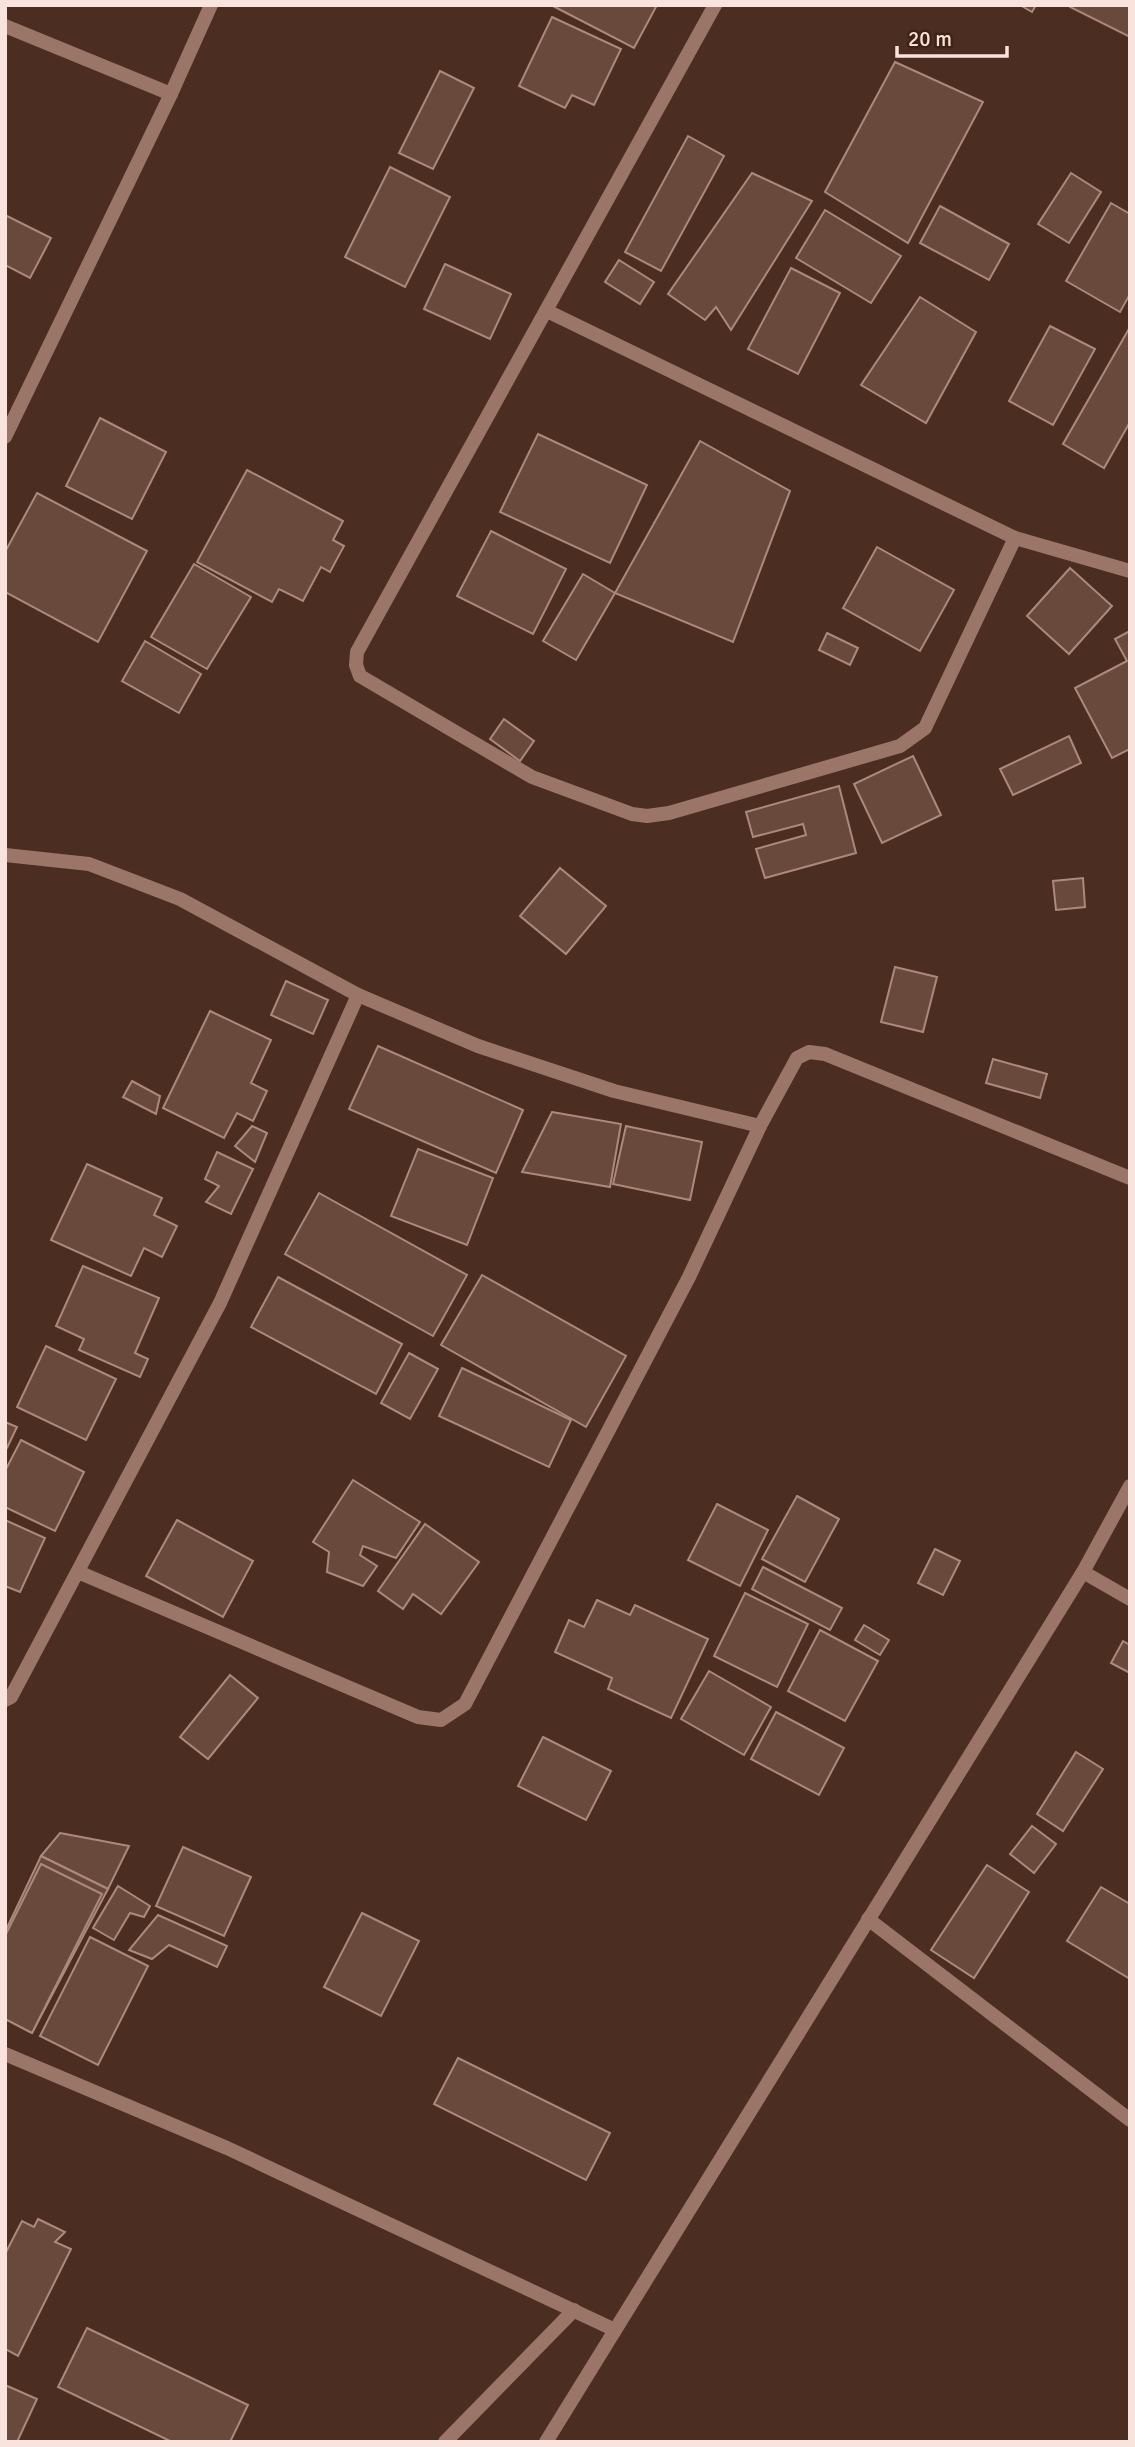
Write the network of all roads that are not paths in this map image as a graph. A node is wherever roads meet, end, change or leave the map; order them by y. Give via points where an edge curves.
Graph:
1 (211, 5) edge
2 (715, 5) edge
3 (5, 26) edge
4 (171, 94) junction
5 (547, 311) junction
6 (5, 437) edge
7 (1015, 538) junction
8 (1130, 572) edge
9 (5, 855) edge
10 (358, 995) junction
11 (760, 1126) junction
12 (1130, 1178) edge
13 (1130, 1486) edge
14 (78, 1572) junction
15 (1083, 1572) junction
16 (1130, 1599) edge
17 (5, 1700) edge
18 (868, 1919) junction
19 (5, 2054) edge
20 (1130, 2120) edge
21 (573, 2311) junction
22 (615, 2330) junction
23 (445, 2442) edge
24 (546, 2442) edge

1 - 4 street
2 - 5 street
3 - 4 street
4 - 6 street
5 - 7 street
5 - 7 street via 357,652 355,665 360,676 532,778 647,816 900,746 925,728
7 - 8 street
9 - 10 street via 89,864 180,899
10 - 11 street via 478,1046 614,1091
10 - 14 street via 220,1303
11 - 12 street via 797,1058 809,1052 825,1054
11 - 14 street via 689,1277 464,1704 441,1720 418,1717
13 - 15 street
14 - 17 street via 11,1697
15 - 16 street
15 - 18 street
18 - 20 street
18 - 22 street
19 - 21 street via 227,2148
21 - 22 street
21 - 23 street
22 - 24 street

